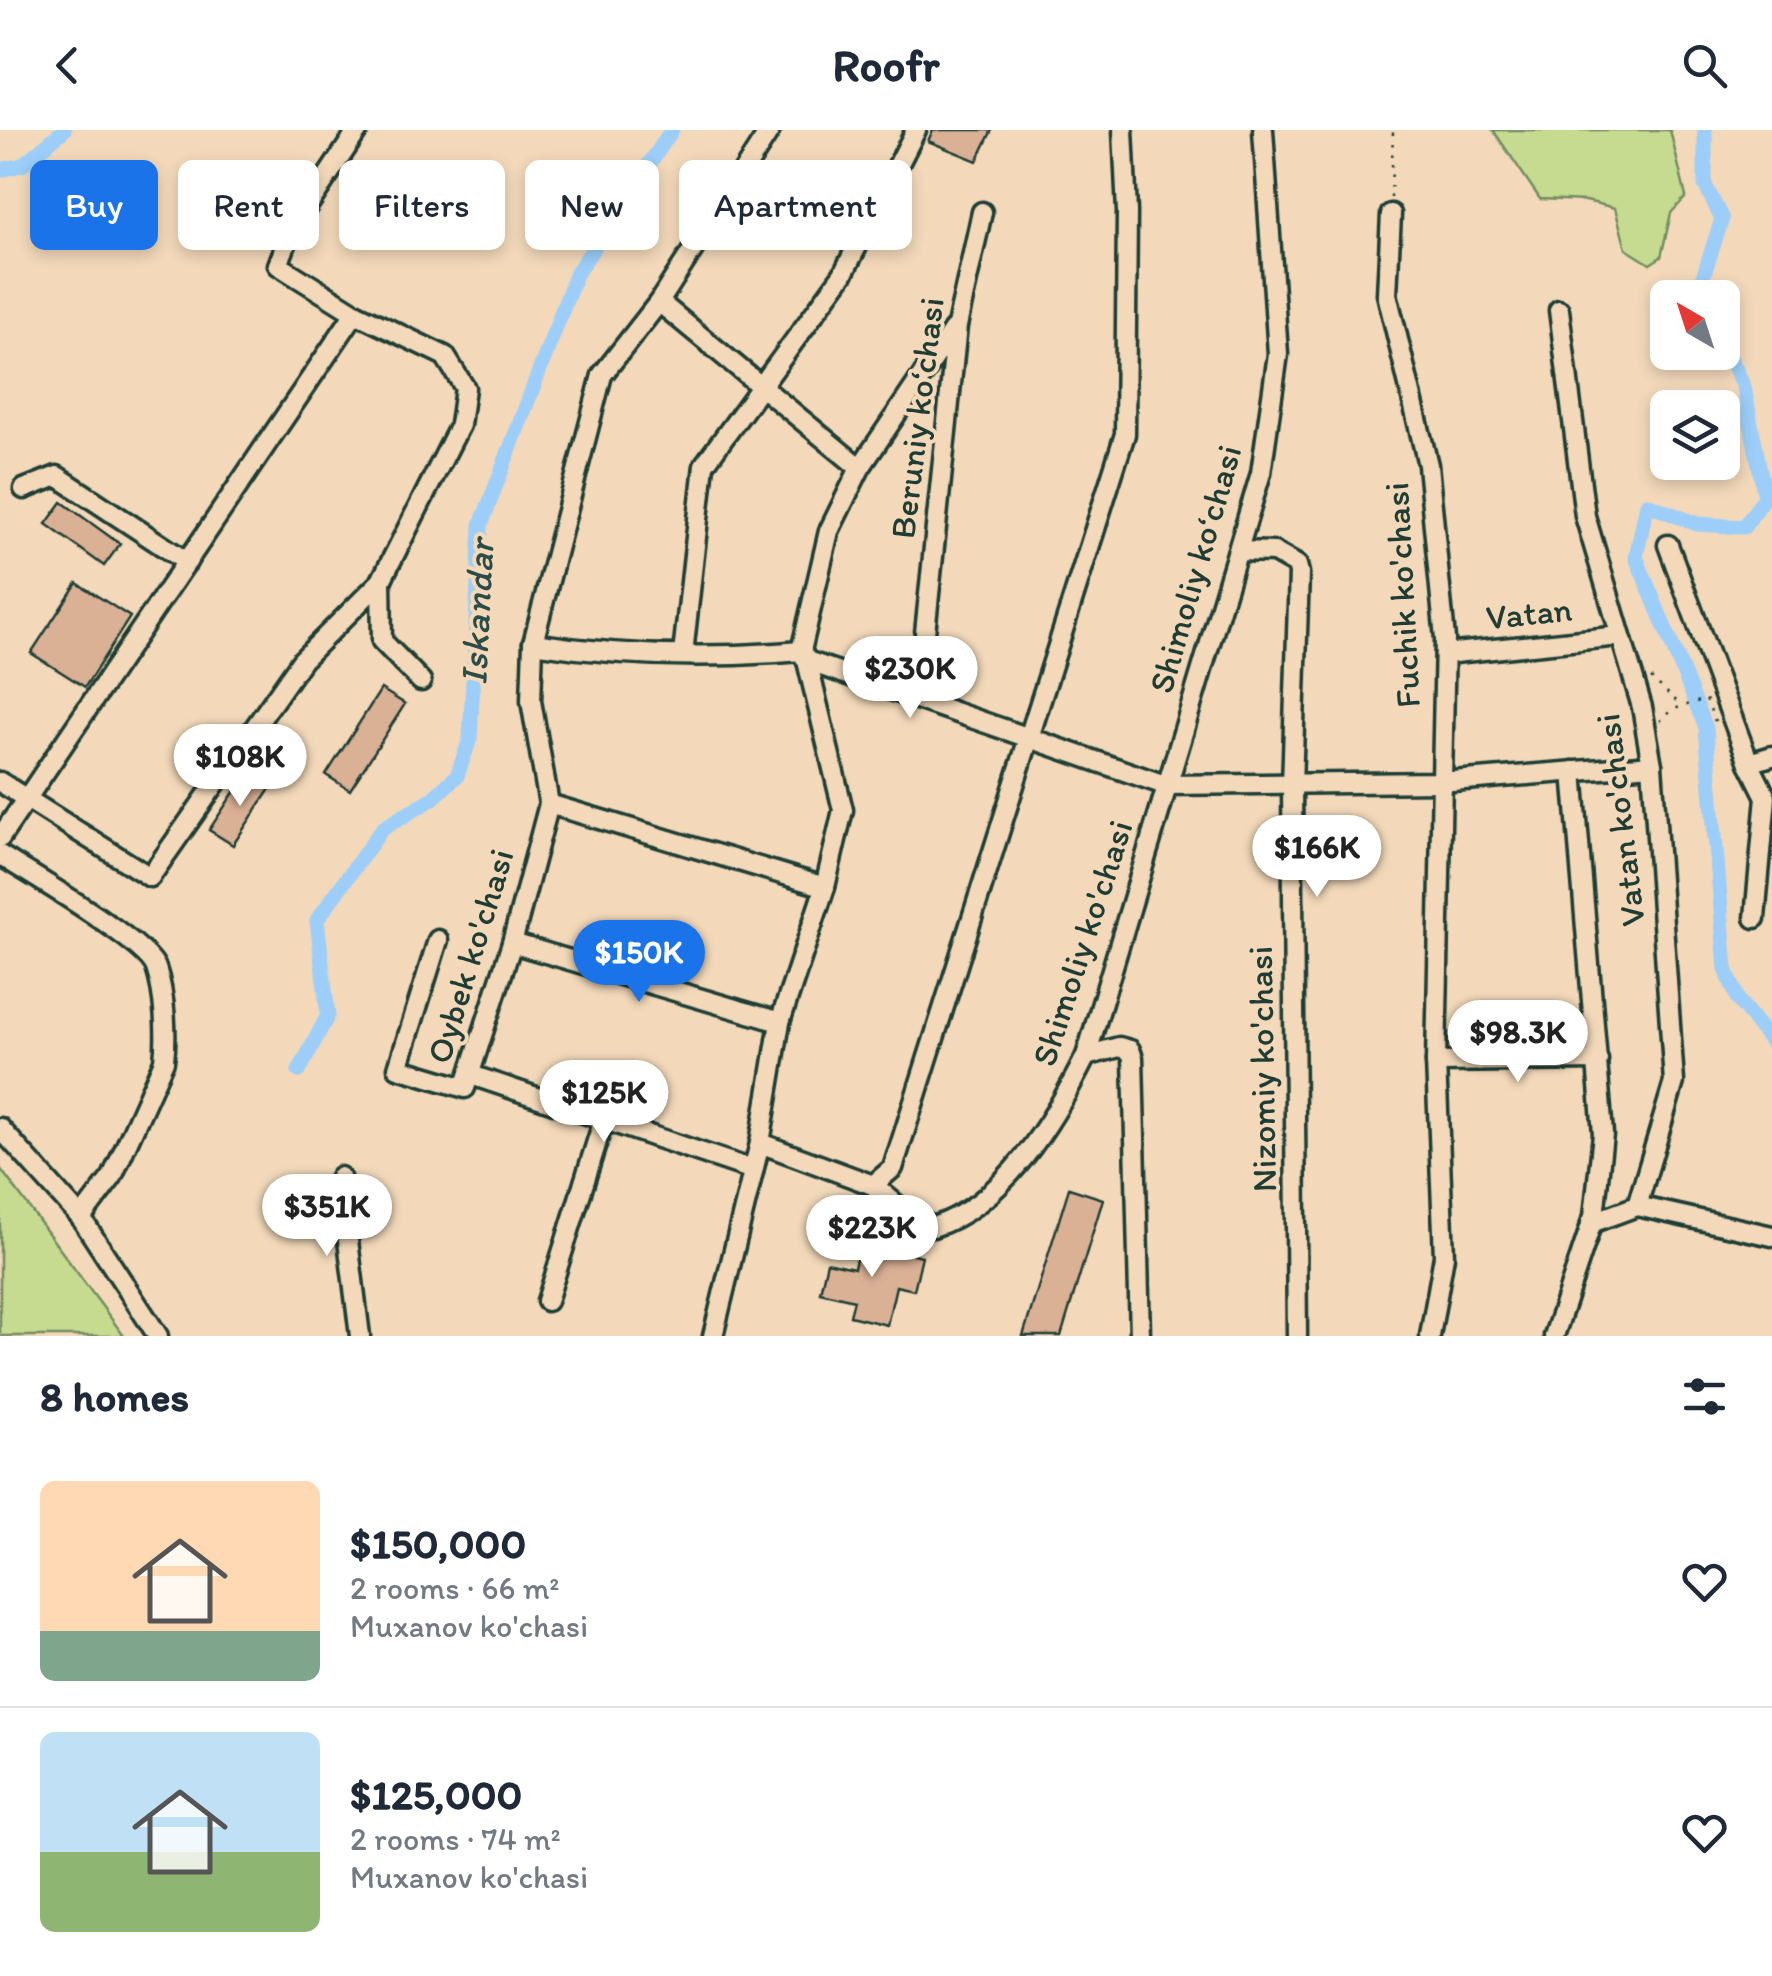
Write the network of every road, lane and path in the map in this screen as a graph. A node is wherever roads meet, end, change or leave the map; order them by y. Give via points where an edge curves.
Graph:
1 (358, 130) edge
2 (770, 130) edge
3 (916, 130) edge
4 (1123, 130) edge
5 (1263, 130) edge
6 (1393, 130) edge
7 (982, 212) dead end
8 (1390, 214) joint
9 (659, 302) junction
10 (1560, 310) dead end
11 (355, 313) junction
12 (956, 326) junction
13 (762, 386) junction
14 (860, 468) junction
15 (24, 489) dead end
16 (1668, 544) dead end
17 (1238, 552) junction
18 (186, 562) junction
19 (381, 582) junction
20 (925, 633) dead end
21 (1620, 636) junction
22 (533, 643) junction
23 (683, 654) junction
24 (1444, 654) junction
25 (804, 656) junction
26 (421, 681) dead end
27 (1716, 726) dead end
28 (1028, 738) junction
29 (1648, 738) junction
30 (1772, 756) edge
31 (1750, 763) junction
32 (1652, 765) junction
33 (1573, 771) junction
34 (0, 782) edge
35 (1440, 782) junction
36 (1164, 785) junction
37 (1292, 786) junction
38 (26, 799) junction
39 (550, 804) junction
40 (0, 838) edge
41 (0, 855) edge
42 (825, 887) junction
43 (1755, 918) dead end
44 (438, 940) dead end
45 (512, 943) junction
46 (780, 1022) junction
47 (1086, 1056) junction
48 (1598, 1060) junction
49 (1436, 1062) junction
50 (471, 1075) junction
51 (604, 1120) junction
52 (0, 1128) edge
53 (760, 1143) junction
54 (753, 1170) junction
55 (340, 1177) dead end
56 (873, 1186) junction
57 (1636, 1206) junction
58 (81, 1218) junction
59 (1591, 1223) junction
60 (1772, 1236) edge
61 (547, 1301) dead end
62 (158, 1336) edge
63 (360, 1336) edge
64 (713, 1336) edge
65 (1140, 1336) edge
66 (1297, 1336) edge
67 (1430, 1336) edge
68 (1554, 1336) edge

1 - 11 street via 292,231 278,265
2 - 9 street, Oybek ko'chasi
3 - 13 street via 843,274
4 - 28 street via 1125,434
5 - 17 street, Shimoliy ko‘chasi via 1278,354 1261,473
6 - 8 path
7 - 12 street, Beruniy ko‘chasi
8 - 24 street, Fuchik ko'chasi via 1387,294 1428,465
9 - 13 street
9 - 22 street, Oybek ko'chasi via 602,375
10 - 21 street, Vatan ko'chasi via 1586,516
11 - 18 street
11 - 19 street via 445,356 465,388 460,424
12 - 14 street
12 - 20 street, Beruniy ko‘chasi
13 - 14 street
13 - 23 street via 704,465
14 - 25 street via 829,531
15 - 18 street via 58,476
16 - 31 street
17 - 36 street, Shimoliy ko‘chasi
17 - 37 street, Nizomiy ko'chasi via 1274,552 1298,564
18 - 38 street
19 - 26 street via 382,641
19 - 38 street via 302,660 150,877
21 - 24 street, Vatan
21 - 29 street, Vatan ko'chasi
22 - 23 street via 612,656
22 - 39 street, Oybek ko'chasi via 532,701
23 - 25 street
24 - 35 street, Fuchik ko'chasi
25 - 28 street
25 - 42 street via 843,810
27 - 29 path via 1706,699 1661,720
28 - 36 street
28 - 56 street via 893,1168
29 - 32 street, Vatan ko'chasi
30 - 31 street
31 - 43 street via 1766,797
32 - 33 street
32 - 57 street, Vatan ko'chasi via 1674,1082
33 - 35 street
33 - 48 street, Vatan ko'chasi
34 - 38 street
35 - 37 street
35 - 49 street, Fuchik ko'chasi
36 - 37 street
36 - 47 street, Shimoliy ko'chasi
37 - 66 street, Nizomiy ko'chasi
38 - 40 street
39 - 42 street
39 - 45 street, Oybek ko'chasi
41 - 58 street via 132,942 155,966 164,1061 112,1177
42 - 46 street
44 - 50 street, Oybek ko'chasi via 398,1068 465,1088
45 - 46 street
45 - 50 street, Oybek ko'chasi
46 - 53 street
47 - 56 street, Shimoliy ko'chasi via 1033,1148 955,1220 933,1227
47 - 65 street via 1119,1046 1133,1058
48 - 49 street
48 - 59 street, Vatan ko'chasi via 1603,1134
49 - 67 street, Fuchik ko'chasi via 1444,1256
50 - 51 street
51 - 54 street
51 - 61 street
52 - 58 street
53 - 54 street
53 - 56 street
54 - 64 street
55 - 63 street
57 - 59 street
57 - 60 street
58 - 62 street
59 - 68 street, Vatan ko'chasi

